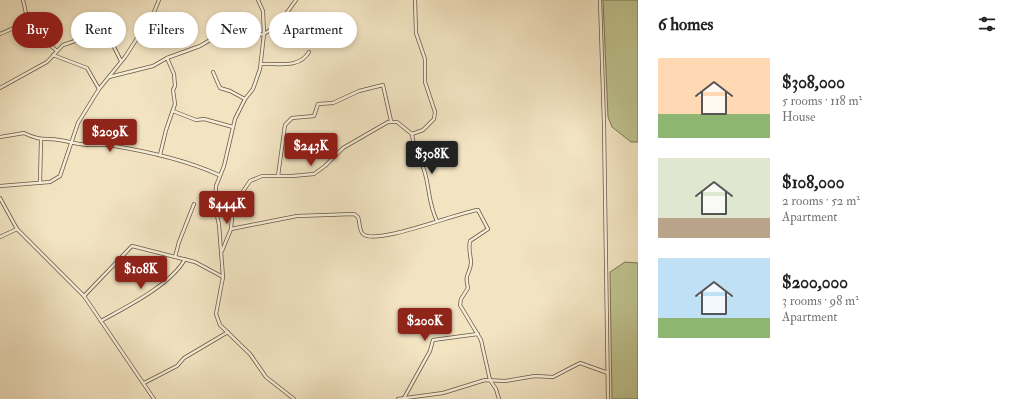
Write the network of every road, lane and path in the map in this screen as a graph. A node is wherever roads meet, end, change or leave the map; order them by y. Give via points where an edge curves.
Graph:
1 (23, 0) edge
2 (158, 0) edge
3 (258, 0) edge
4 (296, 0) edge
5 (415, 0) edge
6 (600, 0) edge
7 (26, 12) edge
8 (12, 29) edge
9 (0, 34) edge
10 (264, 34) junction
11 (54, 48) edge
12 (57, 51) junction
13 (309, 52) dead end
14 (53, 55) junction
15 (168, 58) junction
16 (121, 61) junction
17 (261, 64) junction
18 (213, 72) dead end
19 (109, 77) junction
20 (0, 88) edge
21 (99, 89) junction
22 (245, 99) junction
23 (173, 111) junction
24 (391, 121) junction
25 (233, 127) junction
26 (412, 134) junction
27 (0, 137) edge
28 (41, 140) junction
29 (71, 143) junction
30 (160, 155) junction
31 (219, 175) junction
32 (278, 176) junction
33 (40, 183) junction
34 (0, 186) edge
35 (0, 198) edge
36 (194, 204) dead end
37 (437, 221) junction
38 (17, 229) junction
39 (231, 229) junction
40 (0, 238) edge
41 (221, 251) junction
42 (175, 257) junction
43 (185, 259) junction
44 (223, 277) junction
45 (84, 296) junction
46 (101, 321) junction
47 (228, 332) junction
48 (478, 334) junction
49 (608, 373) junction
50 (490, 380) junction
51 (144, 384) junction
52 (404, 398) edge
53 (154, 399) edge
54 (294, 399) edge
55 (398, 399) edge
56 (499, 399) edge
57 (608, 399) edge

1 - 7 street
2 - 16 street via 154,12
3 - 10 street via 263,11
4 - 10 street via 278,25
5 - 26 street via 416,33 425,59 425,82 435,116 423,130
6 - 49 street
8 - 9 street
10 - 15 street via 239,35 229,31
10 - 17 street
11 - 12 street
12 - 14 street
12 - 16 street via 63,45 81,39 109,38 114,43
13 - 17 street via 296,64
14 - 20 street via 31,72
14 - 21 street via 87,68
15 - 19 street via 153,66
15 - 23 street via 175,86
16 - 19 street
17 - 22 street via 253,89
18 - 22 street via 220,88
19 - 21 street
21 - 29 street via 78,123
22 - 25 street
23 - 25 street via 196,120 205,119
23 - 30 street
24 - 26 street via 397,122
24 - 32 street via 343,148 320,171 306,175
24 - 32 street via 383,84 333,103 318,104 314,116 292,118 285,125
25 - 31 street via 224,166
26 - 37 street
27 - 28 street via 24,133
28 - 29 street
28 - 33 street
29 - 30 street via 135,149
29 - 33 street via 60,176 50,182
30 - 31 street via 194,164
31 - 41 street via 215,206
32 - 39 street via 262,176 247,184 233,206
33 - 34 street
35 - 38 street
36 - 42 street
37 - 39 street via 409,231 374,237 362,233 358,217 354,214 297,216
37 - 48 street via 478,210 487,227 487,230 470,241 468,253 471,265 465,279 468,288 460,301 463,313
38 - 40 street
38 - 45 street
39 - 41 street
41 - 44 street
42 - 43 street
42 - 45 street via 132,246
43 - 44 street
43 - 46 street via 177,271 147,295
44 - 47 street via 216,314 220,325
45 - 46 street
46 - 51 street
47 - 51 street via 188,355 177,366
47 - 54 street via 250,354 266,377
48 - 50 street
48 - 52 street via 433,340 430,351
49 - 50 street via 580,363 553,377
49 - 57 street
50 - 52 street via 443,393
50 - 56 street
51 - 53 street
52 - 55 street

